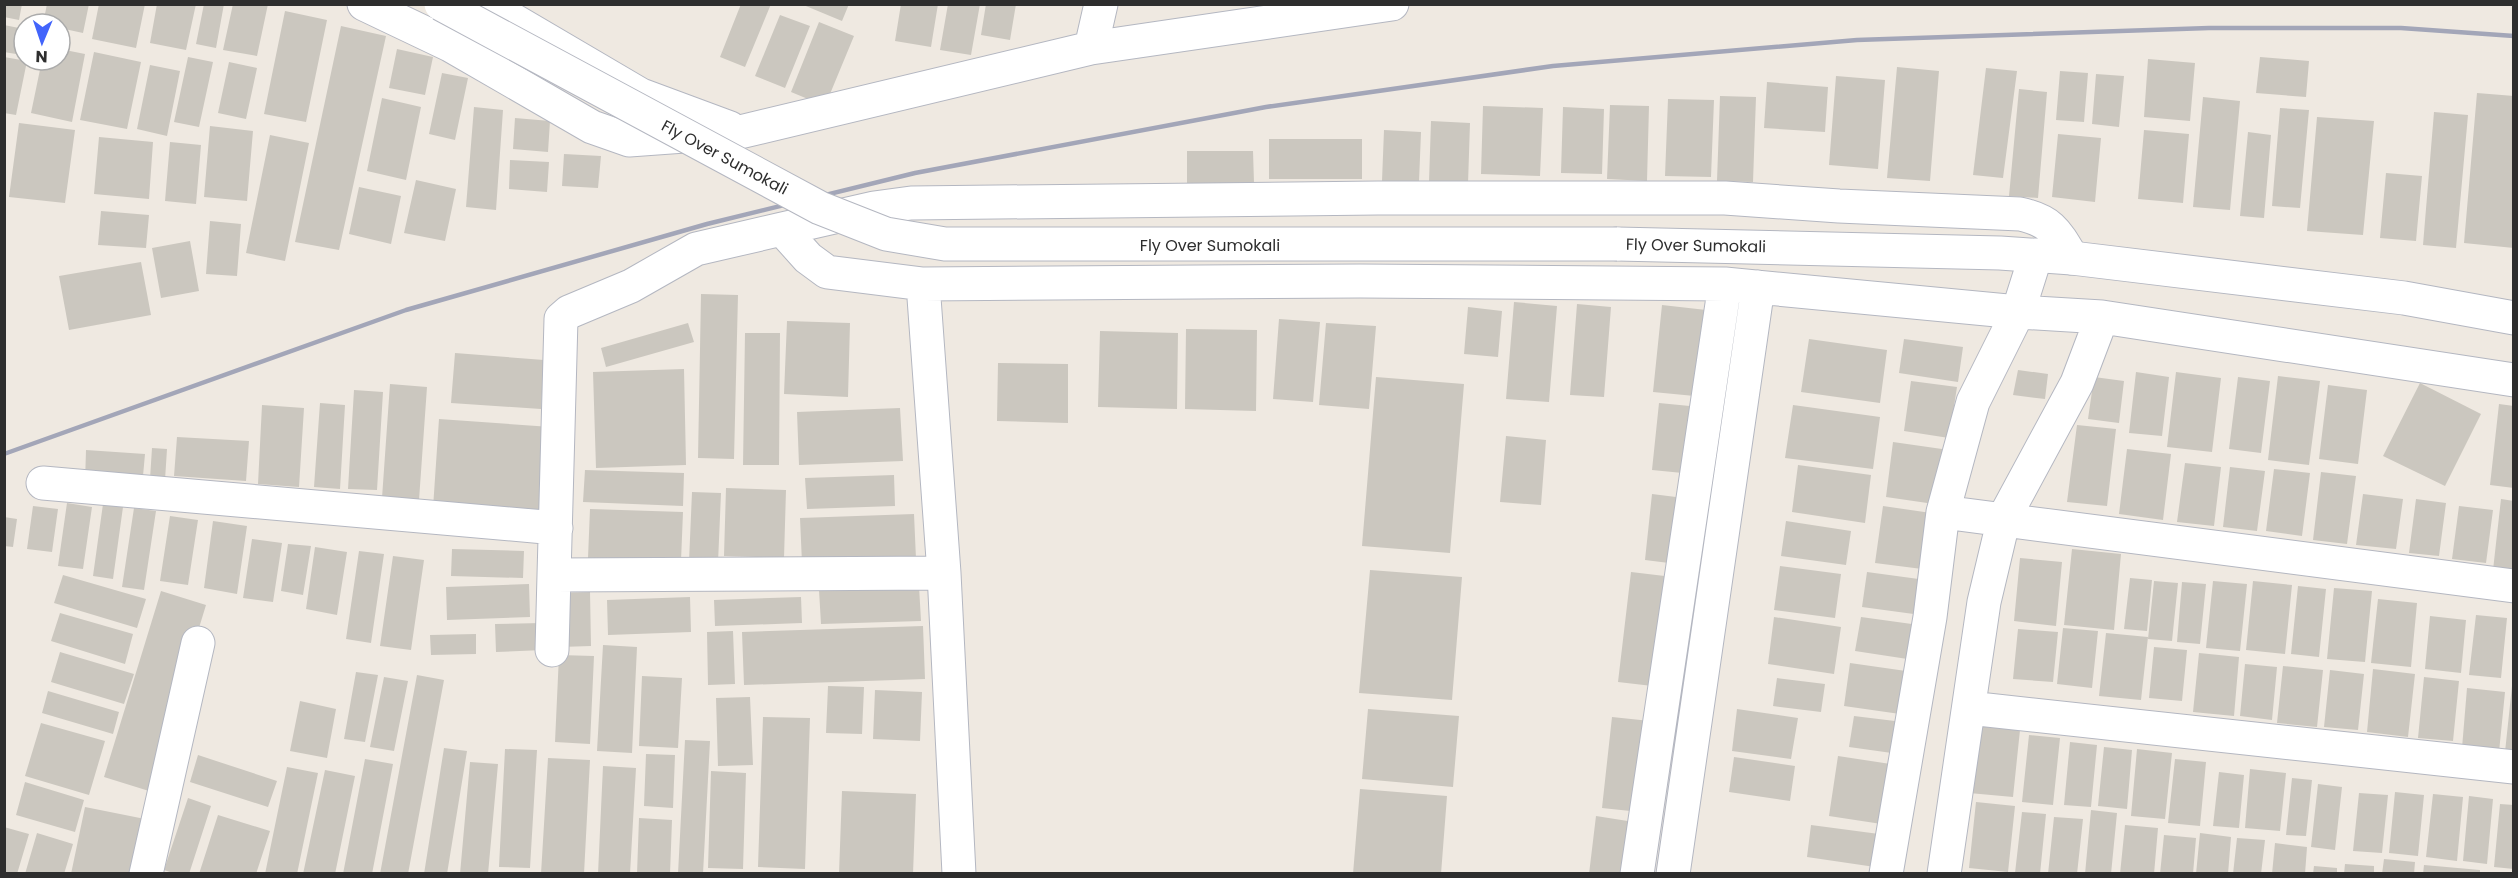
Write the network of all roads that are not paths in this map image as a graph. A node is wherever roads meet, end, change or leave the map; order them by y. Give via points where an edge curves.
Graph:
1 (364, 4) edge
2 (441, 4) edge
3 (486, 4) edge
4 (1101, 4) edge
5 (1392, 4) edge
6 (1332, 9) edge
7 (1091, 48) junction
8 (741, 132) junction
9 (782, 229) junction
10 (2036, 255) junction
11 (2072, 258) junction
12 (923, 284) junction
13 (1725, 284) junction
14 (1758, 287) junction
15 (2018, 312) junction
16 (2102, 317) junction
17 (2514, 318) edge
18 (2514, 380) edge
19 (43, 483) dead end
20 (1944, 512) junction
21 (2004, 518) junction
22 (556, 528) junction
23 (944, 573) junction
24 (554, 575) junction
25 (2514, 586) edge
26 (198, 643) dead end
27 (552, 650) dead end
28 (1969, 708) junction
29 (2514, 767) edge
30 (146, 873) edge
31 (959, 873) edge
32 (1637, 873) edge
33 (1673, 873) edge
34 (1886, 873) edge
35 (1944, 873) edge

1 - 8 street via 450,45 608,133 629,140
2 - 10 street, Fly Over Sumokali, bridge via 820,208 886,234 945,244 1617,244
3 - 8 street via 641,95
4 - 7 street
5 - 6 street
6 - 7 street
7 - 8 street
9 - 11 street via 911,203 1725,198 2020,214 2049,226
9 - 12 street via 808,258 827,272
9 - 22 street via 696,249 561,319
10 - 11 street, Fly Over Sumokali
10 - 15 street
11 - 17 street, Fly Over Sumokali via 2404,298
12 - 13 street
12 - 23 street
13 - 14 street
13 - 32 street
14 - 15 street
14 - 33 street
15 - 16 street
15 - 20 street via 1974,402
16 - 18 street
16 - 21 street via 2077,383
19 - 22 street
20 - 21 street
20 - 34 street
21 - 25 street
21 - 28 street via 1984,602
22 - 24 street
23 - 24 street
23 - 31 street
24 - 27 street
26 - 30 street
28 - 29 street
28 - 35 street

